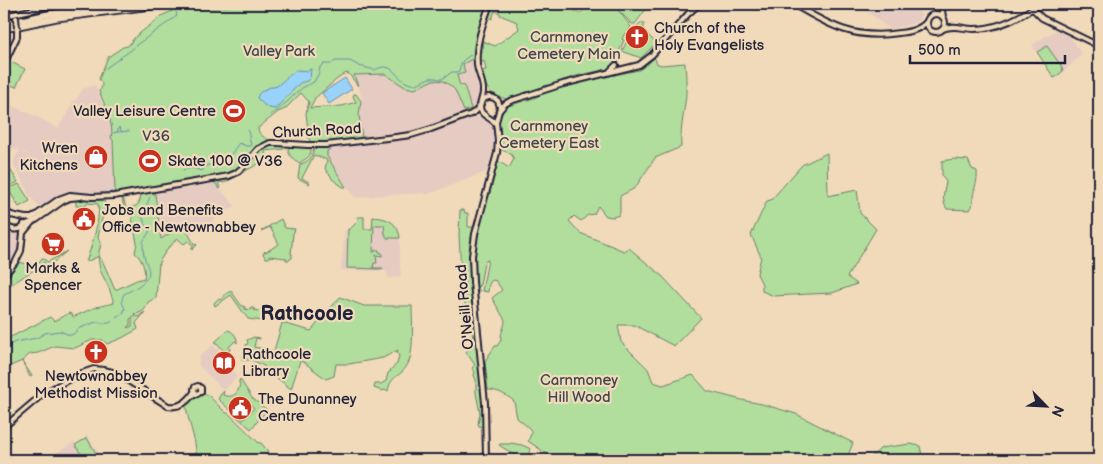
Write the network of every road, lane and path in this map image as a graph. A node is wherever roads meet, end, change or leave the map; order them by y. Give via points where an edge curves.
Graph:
1 (58, 4) edge
2 (125, 4) edge
3 (167, 4) edge
4 (490, 4) edge
5 (700, 4) edge
6 (793, 4) edge
7 (1039, 4) edge
8 (944, 6) edge
9 (1032, 8) junction
10 (935, 14) junction
11 (15, 15) junction
12 (4, 16) edge
13 (944, 18) junction
14 (927, 21) junction
15 (4, 24) edge
16 (958, 27) junction
17 (4, 29) edge
18 (918, 29) junction
19 (943, 29) junction
20 (932, 31) junction
21 (1099, 46) edge
22 (4, 64) edge
23 (616, 65) dead end
24 (608, 73) junction
25 (483, 89) junction
26 (494, 98) junction
27 (510, 101) junction
28 (481, 103) junction
29 (498, 111) junction
30 (471, 114) junction
31 (486, 116) junction
32 (496, 124) junction
33 (84, 196) junction
34 (63, 201) junction
35 (55, 203) dead end
36 (4, 210) edge
37 (11, 215) junction
38 (4, 216) edge
39 (22, 218) junction
40 (34, 221) junction
41 (4, 223) edge
42 (23, 226) junction
43 (22, 235) junction
44 (4, 276) edge
45 (194, 394) dead end
46 (4, 428) edge
47 (486, 460) edge

1 - 11 street
2 - 15 highway via 49,14
3 - 17 highway via 56,18
4 - 25 street via 477,52
5 - 24 street via 648,59 634,67
6 - 18 street via 834,27 851,32 884,35
7 - 9 street
8 - 10 street
8 - 13 street
9 - 16 street via 1018,18 996,26
9 - 21 street via 1042,18
10 - 13 street
10 - 14 street
11 - 12 street
11 - 22 street, bridge via 16,37
13 - 16 street
13 - 19 street
14 - 18 street
14 - 20 street
16 - 19 street
18 - 20 street
19 - 20 street
23 - 24 street
24 - 27 street
25 - 26 street
25 - 28 street
26 - 27 street
26 - 28 street via 486,98
26 - 29 street via 500,105
27 - 29 street
28 - 30 street, Church Road
28 - 31 street via 481,110
29 - 31 street via 494,116
29 - 32 street, O'Neill Road
30 - 31 street, Church Road
30 - 33 street, Church Road via 411,135 326,145 270,143 258,149 243,167 228,176 111,196
31 - 32 street
32 - 47 street, O'Neill Road via 497,153 472,256 486,408
33 - 34 street, Church Road
33 - 39 street, Church Road via 65,196 34,217
34 - 35 street
34 - 40 street, Church Road
36 - 37 street
37 - 38 street
37 - 39 street
39 - 42 street
40 - 42 street, Church Road
40 - 43 street
41 - 42 street via 13,229
42 - 43 street
43 - 44 street via 17,260
45 - 46 street via 183,404 168,406 116,373 90,370 44,393

